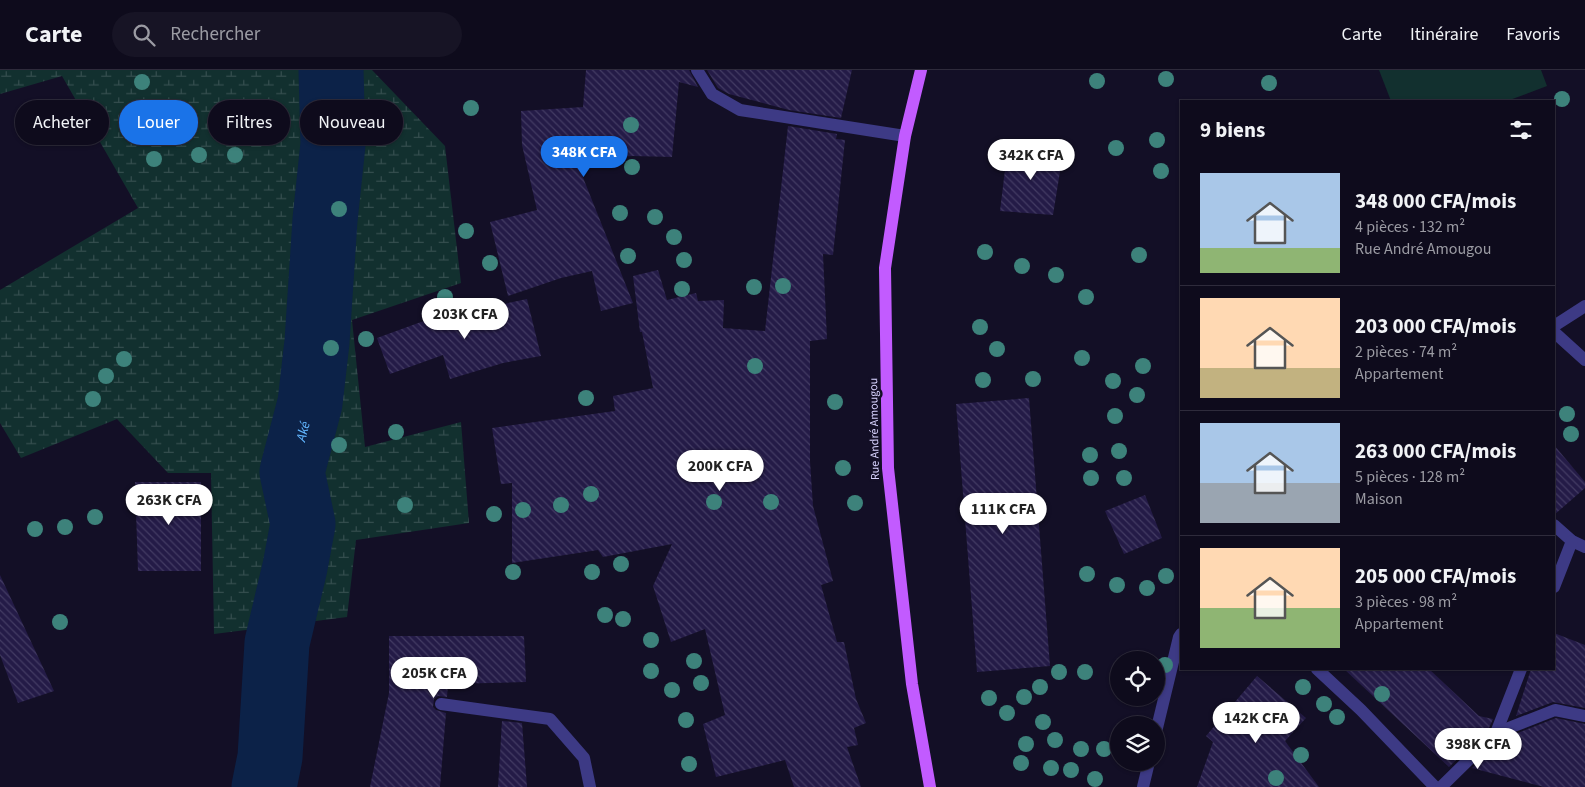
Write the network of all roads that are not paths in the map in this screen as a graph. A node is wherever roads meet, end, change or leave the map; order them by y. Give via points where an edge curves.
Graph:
1 (697, 70) edge
2 (922, 70) edge
3 (905, 136) junction
4 (1585, 306) edge
5 (1555, 325) edge
6 (1555, 333) edge
7 (1585, 360) edge
8 (1555, 526) edge
9 (1572, 541) junction
10 (1585, 547) edge
11 (1555, 584) edge
12 (1180, 636) edge
13 (1317, 670) edge
14 (1521, 670) edge
15 (441, 704) dead end
16 (1160, 716) edge
17 (1585, 716) edge
18 (1496, 733) junction
19 (1147, 771) edge
20 (590, 787) edge
21 (930, 787) edge
22 (1143, 787) edge
23 (1435, 787) edge
24 (1441, 787) edge

1 - 3 street via 712,94 740,110
2 - 3 main road, Rue André Amougou
3 - 21 main road, Rue André Amougou via 885,268 888,468 912,684
4 - 5 street
6 - 7 street
8 - 9 street
9 - 10 street
9 - 11 street
12 - 16 street
13 - 23 street
14 - 18 street
15 - 20 street via 550,719 584,758
17 - 18 street via 1555,710
18 - 24 street
19 - 22 street

